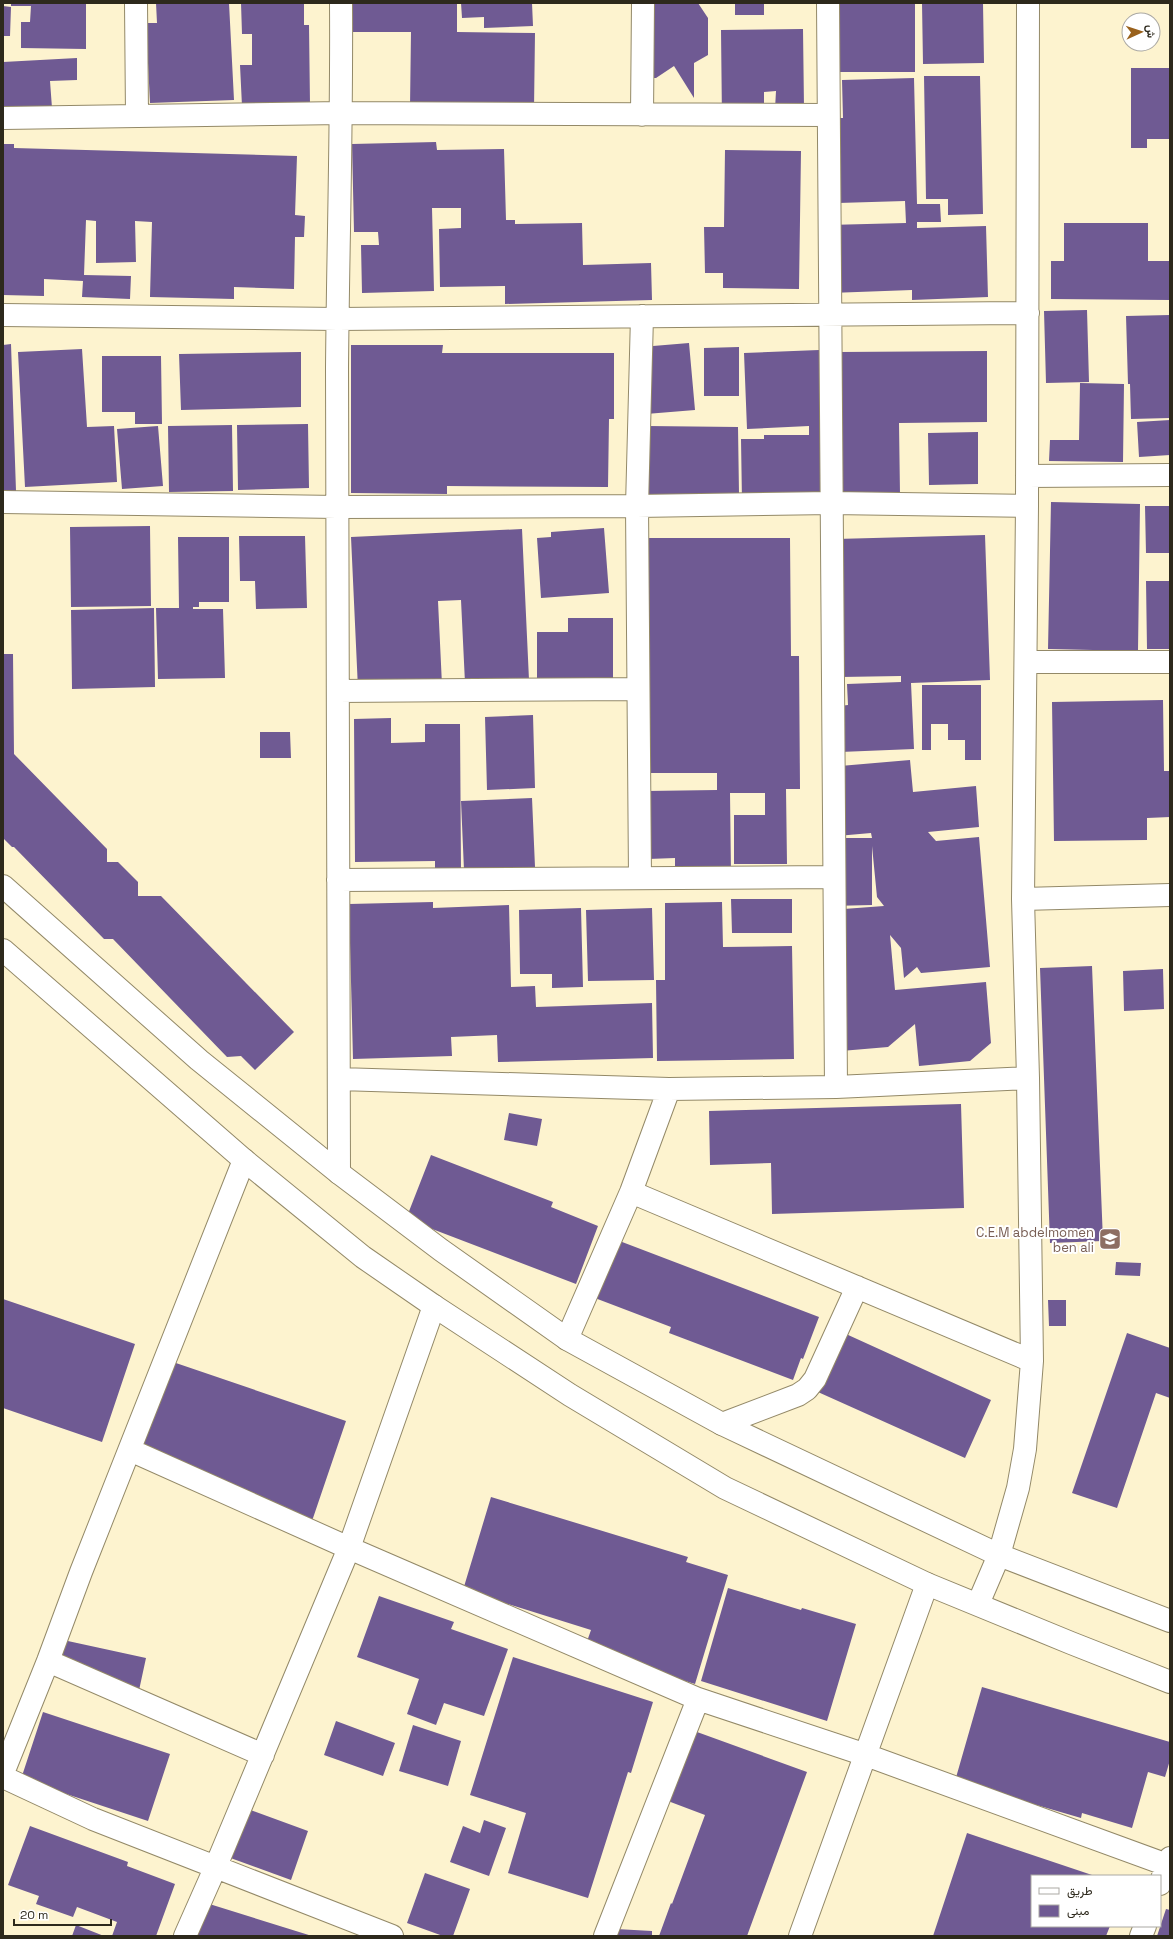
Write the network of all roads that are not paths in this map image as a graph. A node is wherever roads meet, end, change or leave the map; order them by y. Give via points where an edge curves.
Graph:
1 (136, 3) edge
2 (341, 3) edge
3 (643, 3) edge
4 (828, 3) edge
5 (1028, 3) edge
6 (342, 113) junction
7 (642, 115) junction
8 (828, 115) junction
9 (137, 116) junction
10 (3, 118) edge
11 (1028, 313) junction
12 (3, 315) edge
13 (831, 315) junction
14 (642, 316) junction
15 (338, 319) junction
16 (1170, 475) edge
17 (1027, 476) junction
18 (3, 502) edge
19 (832, 502) junction
20 (637, 506) junction
21 (1027, 506) junction
22 (337, 507) junction
23 (1026, 662) junction
24 (1170, 662) edge
25 (638, 689) junction
26 (338, 691) junction
27 (834, 877) junction
28 (640, 878) junction
29 (338, 880) junction
30 (3, 886) edge
31 (1170, 895) edge
32 (1023, 899) junction
33 (3, 950) edge
34 (1028, 1078) junction
35 (339, 1079) junction
36 (836, 1087) junction
37 (669, 1089) junction
38 (244, 1160) junction
39 (339, 1173) junction
40 (631, 1192) junction
41 (857, 1287) junction
42 (434, 1306) junction
43 (567, 1339) junction
44 (1032, 1361) junction
45 (722, 1424) junction
46 (130, 1450) junction
47 (349, 1548) junction
48 (999, 1555) junction
49 (927, 1584) junction
50 (978, 1604) junction
51 (1170, 1621) edge
52 (48, 1661) junction
53 (1170, 1682) edge
54 (698, 1699) junction
55 (263, 1755) junction
56 (866, 1755) junction
57 (3, 1773) edge
58 (3, 1778) edge
59 (216, 1866) junction
60 (1167, 1868) edge
61 (185, 1936) edge
62 (392, 1936) edge
63 (605, 1936) edge
64 (800, 1936) edge

1 - 9 street
2 - 6 street
3 - 7 street
4 - 8 street
5 - 11 street
6 - 7 street
6 - 9 street
6 - 15 street
7 - 8 street
8 - 13 street
9 - 10 street
11 - 13 street
11 - 17 street
12 - 15 street
13 - 14 street
13 - 19 street
14 - 15 street
14 - 20 street
15 - 22 street
16 - 17 street
17 - 21 street
18 - 22 street
19 - 20 street
19 - 21 street
19 - 27 street
20 - 22 street
20 - 25 street
21 - 23 street
22 - 26 street
23 - 24 street
23 - 32 street
25 - 26 street
25 - 28 street
26 - 29 street
27 - 28 street
27 - 36 street
28 - 29 street
29 - 35 street
30 - 39 street via 199,1060
31 - 32 street
32 - 34 street
33 - 38 street
34 - 36 street
34 - 44 street
35 - 37 street
35 - 39 street
36 - 37 street
37 - 40 street
38 - 42 street via 363,1257
38 - 46 street
39 - 43 street via 441,1250
40 - 41 street
40 - 43 street
41 - 44 street
41 - 45 street via 815,1379 806,1389 798,1395
42 - 47 street
42 - 49 street via 570,1395 725,1488
43 - 45 street
44 - 48 street via 1025,1449 1018,1488
45 - 48 street
46 - 47 street
46 - 52 street via 80,1572
47 - 54 street
47 - 55 street
48 - 50 street
48 - 51 street
49 - 50 street
49 - 56 street
50 - 53 street via 1071,1644
52 - 55 street
52 - 57 street
54 - 56 street
54 - 63 street
55 - 59 street
56 - 60 street
56 - 64 street
58 - 59 street via 94,1819
59 - 61 street
59 - 62 street

